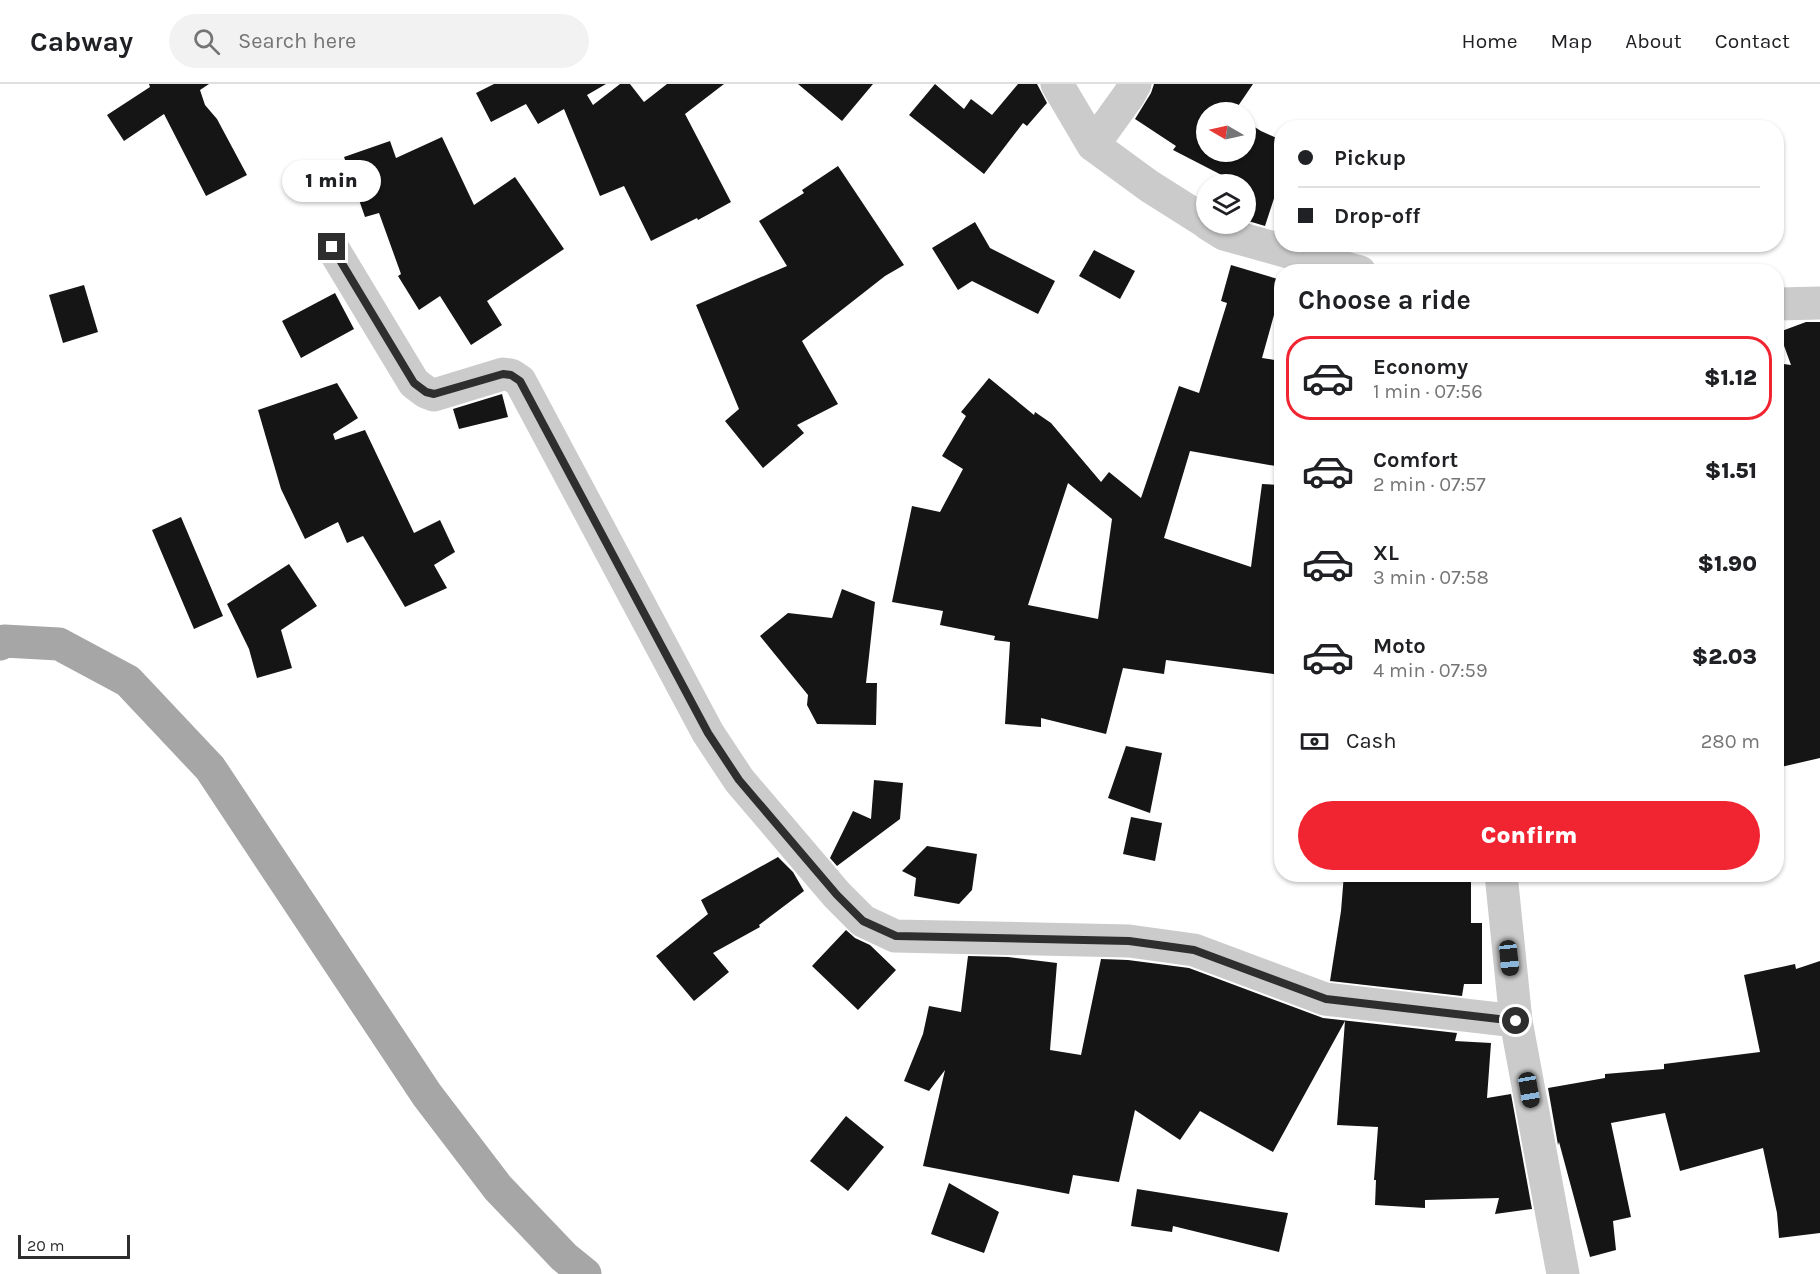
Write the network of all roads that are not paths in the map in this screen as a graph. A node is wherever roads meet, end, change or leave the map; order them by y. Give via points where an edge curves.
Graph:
1 (1057, 84) edge
2 (1134, 84) edge
3 (1093, 145) junction
4 (1196, 216) edge
5 (1224, 234) edge
6 (332, 247) dead end
7 (1274, 248) edge
8 (1288, 252) edge
9 (1331, 264) edge
10 (1820, 303) edge
11 (1784, 304) edge
12 (0, 644) edge
13 (1502, 882) edge
14 (1516, 1021) junction
15 (585, 1274) edge
16 (1563, 1274) edge

1 - 3 street
2 - 3 street
3 - 4 street
5 - 7 street
6 - 14 street via 414,383 426,392 434,394 503,374 520,381 708,733 739,780 863,921 896,936 1129,941 1194,950 1326,999
8 - 9 street
10 - 11 street
12 - 15 main road via 59,644 128,681 210,768 427,1095 498,1188
13 - 14 street
14 - 16 street

